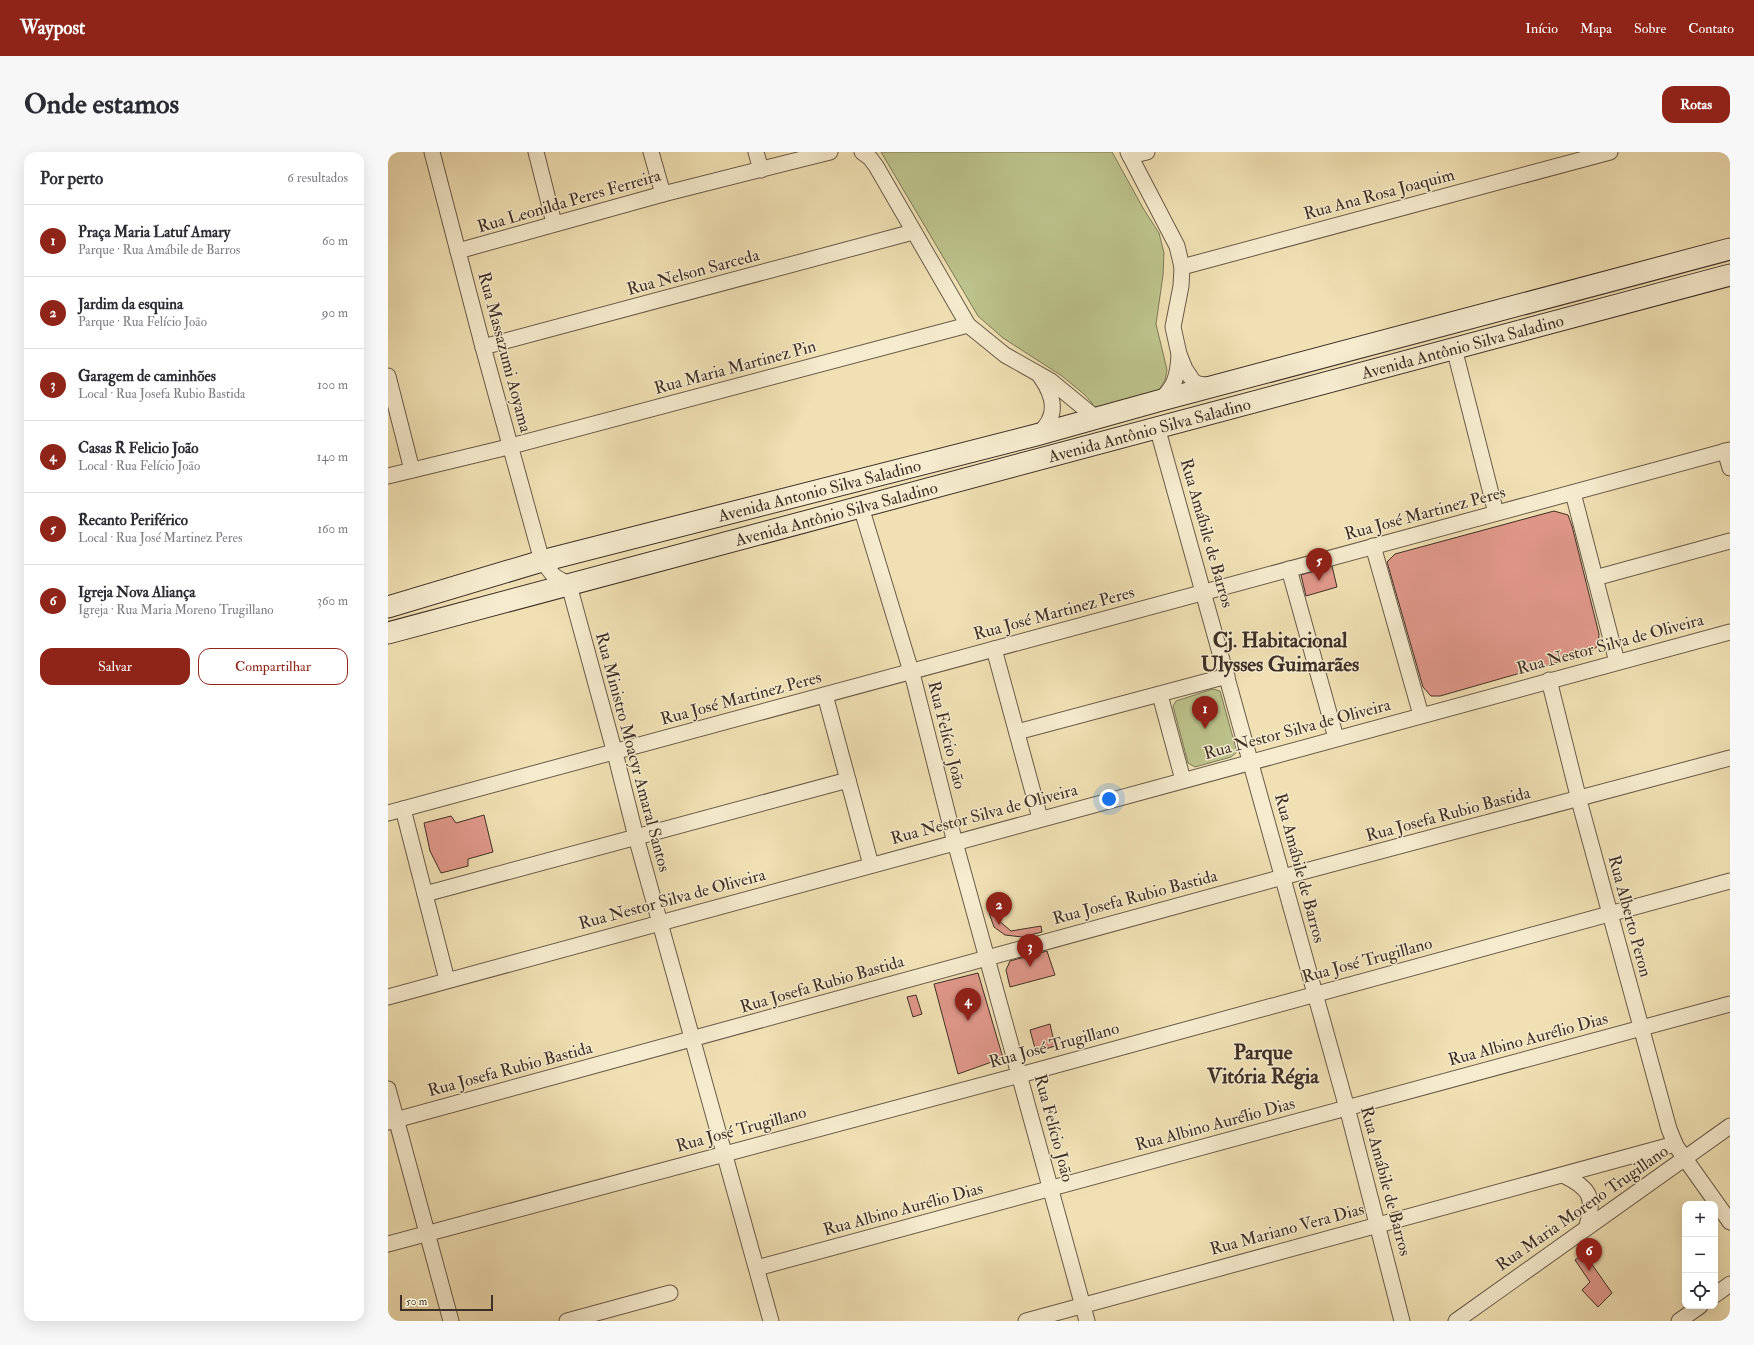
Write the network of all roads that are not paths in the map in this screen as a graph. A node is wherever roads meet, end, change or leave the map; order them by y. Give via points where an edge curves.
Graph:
1 (432, 152) edge
2 (536, 152) edge
3 (651, 152) edge
4 (756, 152) edge
5 (830, 152) edge
6 (862, 152) edge
7 (1147, 152) edge
8 (1609, 152) edge
9 (1129, 154) edge
10 (761, 170) junction
11 (663, 194) junction
12 (554, 223) junction
13 (913, 232) junction
14 (1730, 249) edge
15 (458, 251) junction
16 (1182, 267) junction
17 (1730, 275) edge
18 (968, 325) junction
19 (483, 347) junction
20 (1454, 348) junction
21 (1179, 354) junction
22 (1040, 375) junction
23 (388, 376) edge
24 (1213, 386) junction
25 (1158, 401) junction
26 (1096, 418) junction
27 (1157, 427) junction
28 (1036, 435) junction
29 (510, 446) junction
30 (980, 450) junction
31 (1728, 451) edge
32 (1730, 468) edge
33 (412, 470) junction
34 (388, 476) edge
35 (1573, 493) junction
36 (862, 507) junction
37 (1496, 513) junction
38 (1730, 541) edge
39 (1373, 546) junction
40 (542, 561) junction
41 (1289, 569) junction
42 (1595, 578) junction
43 (569, 585) junction
44 (1204, 592) junction
45 (388, 607) edge
46 (1730, 632) edge
47 (388, 633) edge
48 (994, 649) junction
49 (1617, 662) junction
50 (911, 672) junction
51 (1227, 676) junction
52 (1549, 680) junction
53 (1160, 694) junction
54 (826, 695) junction
55 (1422, 715) junction
56 (1017, 732) junction
57 (1336, 738) junction
58 (615, 752) junction
59 (1730, 758) edge
60 (1251, 762) junction
61 (848, 780) junction
62 (1183, 780) junction
63 (1578, 798) junction
64 (403, 809) junction
65 (388, 813) edge
66 (1040, 818) junction
67 (636, 837) junction
68 (955, 842) junction
69 (871, 865) junction
70 (1283, 877) junction
71 (1730, 881) edge
72 (425, 894) junction
73 (1611, 914) junction
74 (660, 922) junction
75 (987, 957) junction
76 (447, 980) junction
77 (1315, 994) junction
78 (388, 997) edge
79 (1730, 1004) edge
80 (1641, 1028) junction
81 (694, 1039) junction
82 (1020, 1075) junction
83 (388, 1089) edge
84 (1346, 1108) junction
85 (392, 1120) edge
86 (1730, 1126) edge
87 (1675, 1144) junction
88 (724, 1154) junction
89 (1685, 1158) junction
90 (1563, 1175) junction
91 (1051, 1189) junction
92 (1730, 1222) edge
93 (1378, 1224) junction
94 (1587, 1226) junction
95 (427, 1234) junction
96 (388, 1244) edge
97 (757, 1268) junction
98 (1730, 1284) edge
99 (670, 1293) dead end
100 (1718, 1293) edge
101 (1083, 1305) junction
102 (1696, 1309) edge
103 (451, 1321) edge
104 (567, 1321) edge
105 (771, 1321) edge
106 (1026, 1321) edge
107 (1087, 1321) edge
108 (1402, 1321) edge
109 (1456, 1321) edge
110 (1679, 1321) edge

1 - 15 street, Rua Massazumi Aoyama
2 - 12 street
3 - 11 street
4 - 10 street
5 - 10 street, Rua Leonilda Peres Ferreira
6 - 13 street via 876,166
7 - 9 street
8 - 16 street, Rua Ana Rosa Joaquim
9 - 16 street via 1177,246
10 - 11 street, Rua Leonilda Peres Ferreira
11 - 12 street, Rua Leonilda Peres Ferreira
12 - 15 street, Rua Leonilda Peres Ferreira
13 - 18 street
13 - 19 street, Rua Nelson Sarceda
14 - 24 main road, Avenida Antônio Silva Saladino
15 - 19 street, Rua Massazumi Aoyama
16 - 21 street via 1174,327
17 - 20 main road, Avenida Antônio Silva Saladino
18 - 22 street via 1005,355
18 - 29 street, Rua Maria Martinez Pin
19 - 29 street, Rua Massazumi Aoyama
20 - 27 main road, Avenida Antônio Silva Saladino
20 - 37 street
21 - 24 street via 1193,381
21 - 25 street via 1176,379 1166,395
22 - 26 street via 1052,381
22 - 28 street via 1052,395 1052,406 1051,416 1045,428
23 - 33 street
24 - 25 main road, Avenida Antônio Silva Saladino
25 - 26 main road, Avenida Antônio Silva Saladino
26 - 28 main road, Avenida Antonio Silva Saladino
27 - 36 main road, Avenida Antônio Silva Saladino
27 - 44 street, Rua Amábile de Barros
28 - 30 main road, Avenida Antonio Silva Saladino
29 - 33 street, Rua Maria Martinez Pin
29 - 40 street, Rua Massazumi Aoyama
30 - 36 main road via 877,486 862,500
30 - 40 main road, Avenida Antonio Silva Saladino
31 - 32 street
31 - 35 street, Rua José Martinez Peres
33 - 34 street, Rua Maria Martinez Pin
35 - 37 street, Rua José Martinez Peres
35 - 42 street
36 - 43 main road, Avenida Antônio Silva Saladino
36 - 50 street, Rua Felício João
37 - 39 street, Rua José Martinez Peres
38 - 42 street
39 - 41 street, Rua José Martinez Peres
39 - 55 street
40 - 43 street via 554,576
40 - 45 main road, Avenida Antonio Silva Saladino
41 - 44 street, Rua José Martinez Peres
41 - 57 street
42 - 49 street
43 - 47 main road
43 - 58 street, Rua Ministro Moacyr Amaral Santos
44 - 48 street, Rua José Martinez Peres
44 - 51 street, Rua Amábile de Barros
46 - 49 street, Rua Nestor Silva de Oliveira
48 - 50 street, Rua José Martinez Peres
48 - 56 street
49 - 52 street, Rua Nestor Silva de Oliveira
50 - 54 street, Rua José Martinez Peres
50 - 68 street, Rua Felício João
51 - 53 street
51 - 60 street, Rua Amábile de Barros
52 - 55 street, Rua Nestor Silva de Oliveira
52 - 63 street, Rua Alberto Peron
53 - 56 street
53 - 62 street
54 - 58 street, Rua José Martinez Peres
54 - 61 street
55 - 57 street, Rua Nestor Silva de Oliveira
56 - 66 street
57 - 60 street, Rua Nestor Silva de Oliveira
58 - 64 street, Rua José Martinez Peres
58 - 67 street, Rua Ministro Moacyr Amaral Santos
59 - 63 street, Rua Josefa Rubio Bastida
60 - 62 street, Rua Nestor Silva de Oliveira
60 - 70 street, Rua Amábile de Barros
61 - 67 street
61 - 69 street
62 - 66 street, Rua Nestor Silva de Oliveira
63 - 70 street, Rua Josefa Rubio Bastida
63 - 73 street, Rua Alberto Peron
64 - 65 street, Rua José Martinez Peres
64 - 72 street
66 - 68 street, Rua Nestor Silva de Oliveira
67 - 72 street
67 - 74 street, Rua Ministro Moacyr Amaral Santos
68 - 69 street, Rua Nestor Silva de Oliveira
68 - 75 street, Rua Felício João
69 - 74 street, Rua Nestor Silva de Oliveira
70 - 75 street, Rua Josefa Rubio Bastida
70 - 77 street, Rua Amábile de Barros
71 - 73 street, Rua José Trugillano
72 - 76 street
73 - 77 street, Rua José Trugillano
73 - 80 street, Rua Alberto Peron
74 - 76 street, Rua Nestor Silva de Oliveira
74 - 81 street, Rua Ministro Moacyr Amaral Santos
75 - 81 street, Rua Josefa Rubio Bastida
75 - 82 street, Rua Felício João
76 - 78 street, Rua Nestor Silva de Oliveira
77 - 82 street, Rua José Trugillano
77 - 84 street, Rua Amábile de Barros
79 - 80 street, Rua Albino Aurélio Dias
80 - 84 street, Rua Albino Aurélio Dias
80 - 87 street, Rua Alberto Peron
81 - 85 street, Rua Josefa Rubio Bastida
81 - 88 street, Rua Ministro Moacyr Amaral Santos
82 - 88 street, Rua José Trugillano
82 - 91 street, Rua Felício João
83 - 85 street
84 - 91 street, Rua Albino Aurélio Dias
84 - 93 street, Rua Amábile de Barros
85 - 95 street
86 - 89 street, Rua Maria Moreno Trugillano
87 - 89 street, Rua Alberto Peron
87 - 90 street, Rua Mariano Vera Dias
88 - 95 street, Rua José Trugillano
88 - 97 street, Rua Ministro Moacyr Amaral Santos
89 - 92 street, Rua Alberto Peron
89 - 94 street, Rua Maria Moreno Trugillano
90 - 93 street, Rua Mariano Vera Dias
90 - 94 street via 1575,1181 1588,1193 1592,1209
91 - 97 street, Rua Albino Aurélio Dias
91 - 101 street, Rua Felício João
93 - 101 street, Rua Mariano Vera Dias
93 - 108 street, Rua Amábile de Barros
94 - 109 street, Rua Maria Moreno Trugillano
95 - 96 street, Rua José Trugillano
95 - 103 street
97 - 105 street, Rua Ministro Moacyr Amaral Santos
98 - 100 street
99 - 104 street
101 - 106 street, Rua Mariano Vera Dias
101 - 107 street, Rua Felício João
102 - 110 street

